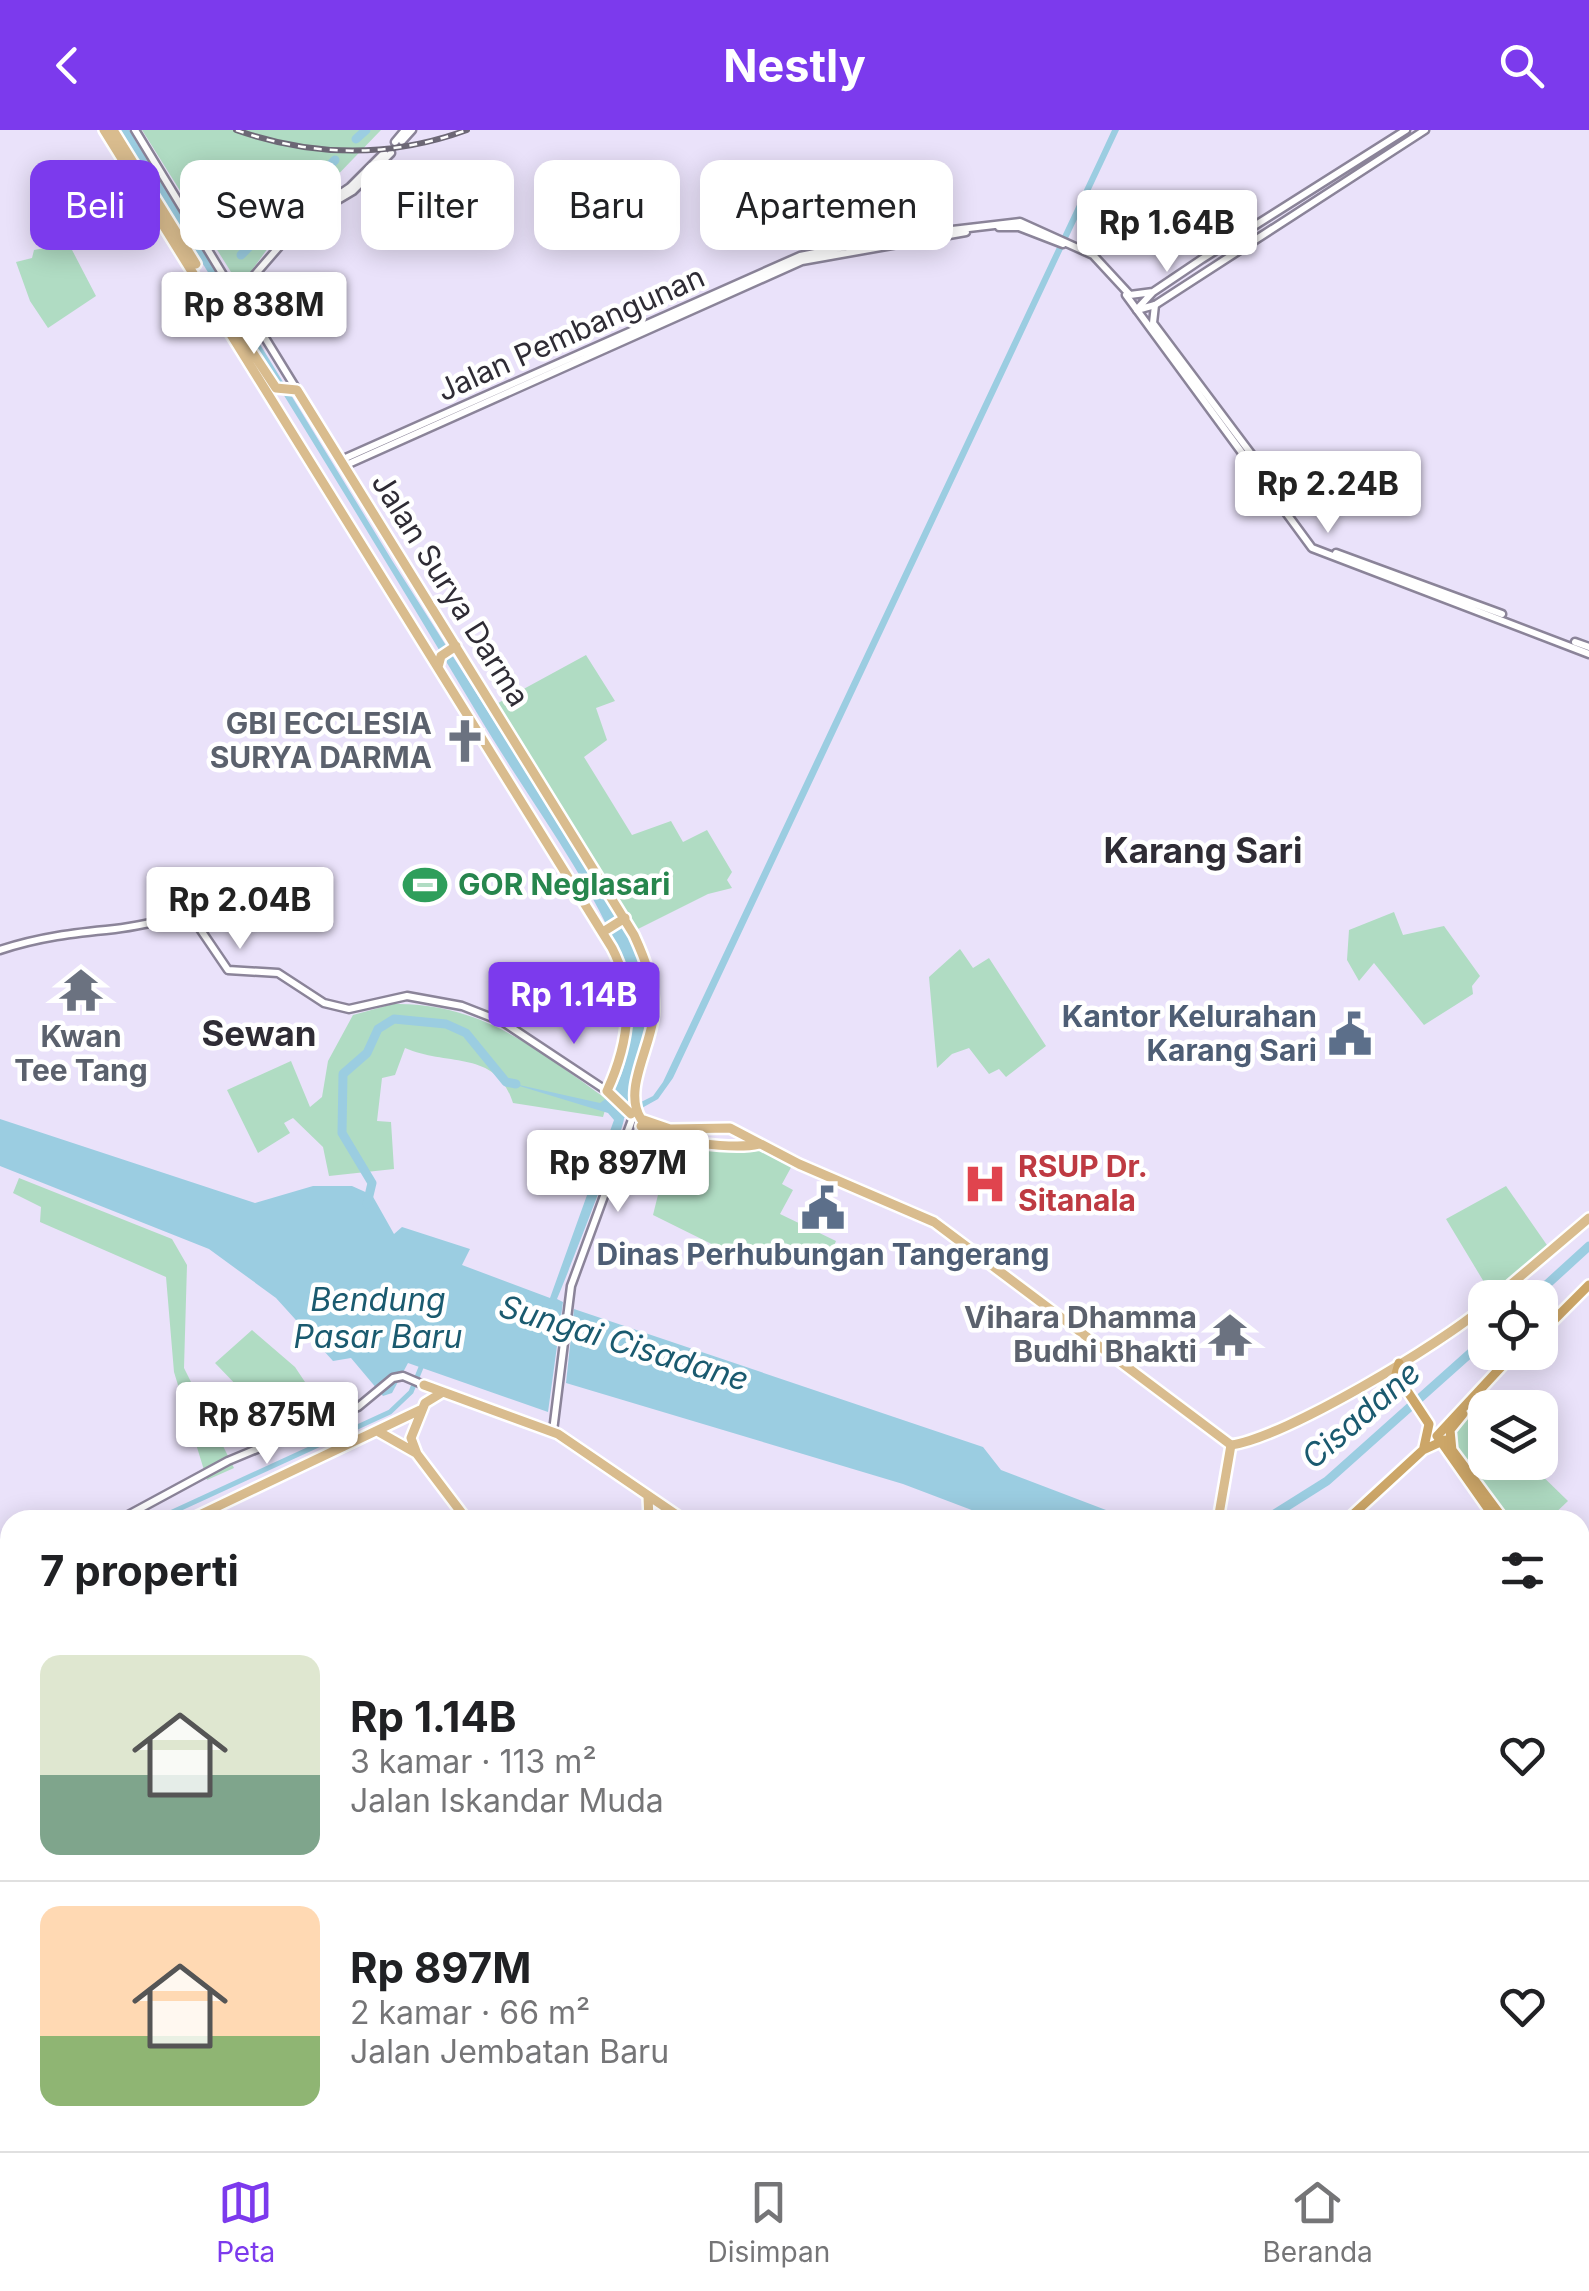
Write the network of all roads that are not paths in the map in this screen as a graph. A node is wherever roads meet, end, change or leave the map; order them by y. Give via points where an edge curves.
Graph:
1 (104, 130) edge
2 (113, 130) edge
3 (136, 130) edge
4 (408, 130) edge
5 (1406, 130) edge
6 (1426, 130) edge
7 (398, 141) dead end
8 (388, 153) dead end
9 (1367, 155) junction
10 (1357, 161) junction
11 (1372, 163) junction
12 (1362, 170) junction
13 (1069, 245) junction
14 (1202, 259) junction
15 (1208, 270) junction
16 (251, 277) junction
17 (1153, 292) junction
18 (1155, 305) junction
19 (1137, 310) junction
20 (282, 391) junction
21 (343, 463) junction
22 (1462, 602) junction
23 (456, 646) junction
24 (426, 650) junction
25 (1589, 650) edge
26 (441, 656) junction
27 (438, 670) junction
28 (623, 919) junction
29 (607, 934) junction
30 (0, 950) edge
31 (609, 1092) junction
32 (634, 1113) junction
33 (642, 1126) junction
34 (723, 1126) junction
35 (627, 1136) junction
36 (720, 1144) junction
37 (759, 1144) junction
38 (1589, 1218) edge
39 (1589, 1277) edge
40 (1516, 1280) edge
41 (1589, 1285) edge
42 (1558, 1308) edge
43 (1558, 1316) edge
44 (1468, 1317) edge
45 (1400, 1362) junction
46 (1500, 1370) edge
47 (1502, 1370) edge
48 (427, 1386) junction
49 (442, 1392) junction
50 (422, 1407) junction
51 (1426, 1417) junction
52 (1448, 1421) junction
53 (554, 1426) junction
54 (379, 1432) junction
55 (1440, 1438) junction
56 (1234, 1447) junction
57 (1423, 1450) junction
58 (1449, 1453) junction
59 (416, 1454) junction
60 (1414, 1458) junction
61 (646, 1494) junction
62 (137, 1510) edge
63 (211, 1510) edge
64 (459, 1510) edge
65 (648, 1510) edge
66 (668, 1510) edge
67 (1220, 1510) edge
68 (1359, 1510) edge
69 (1489, 1510) edge
70 (1496, 1510) edge

1 - 20 main road, Jalan Surya Darma
2 - 20 main road, Jalan Surya Darma
3 - 16 street via 228,283 239,287
4 - 7 street
5 - 9 street
6 - 11 street
8 - 16 street via 294,228
9 - 10 street
9 - 11 street
10 - 12 street
10 - 14 street
11 - 12 street
12 - 15 street
13 - 17 street, Jalan Pembangunan via 1103,263 1130,294
13 - 19 street, Jalan Pembangunan via 1093,259
13 - 21 street, Jalan Pembangunan via 1033,226 1006,222 800,256
14 - 15 street
14 - 17 street
15 - 18 street
16 - 20 street via 238,294
17 - 19 street
18 - 19 street
18 - 22 street via 1153,323 1315,545
19 - 22 street, Jalan Pembangunan via 1312,548
20 - 21 main road, Jalan Surya Darma
20 - 24 main road, Jalan Surya Darma
21 - 23 main road, Jalan Surya Darma
22 - 25 street
23 - 26 main road
23 - 28 main road, Jalan Surya Darma
24 - 26 main road
24 - 27 main road, Jalan Surya Darma
26 - 27 main road
27 - 29 main road, Jalan Surya Darma
28 - 29 main road
28 - 32 main road, Jalan Surya Darma via 643,956 654,998
29 - 31 main road, Jalan Surya Darma via 623,976 628,1023
30 - 31 street via 68,932 192,917 228,970 267,970 350,1010 413,996 493,1016
31 - 32 main road
32 - 33 main road
32 - 34 main road via 656,1127
32 - 35 street
33 - 35 street
33 - 36 main road via 660,1136
34 - 36 main road
34 - 37 main road
35 - 53 street via 571,1286
36 - 37 main road
37 - 56 main road via 939,1225
38 - 40 main road
39 - 42 highway
41 - 43 highway
44 - 45 main road
45 - 51 highway via 1398,1377
45 - 56 main road
46 - 52 highway
47 - 58 highway via 1452,1426
48 - 49 main road
48 - 50 main road
48 - 62 street via 393,1378 358,1407 228,1461
49 - 50 main road
49 - 53 main road
50 - 54 main road
50 - 59 main road via 410,1438
51 - 52 highway
51 - 57 highway via 1430,1436
52 - 55 highway
53 - 61 main road
54 - 59 main road
54 - 63 main road
55 - 57 highway
55 - 58 highway
56 - 67 main road
57 - 60 highway
58 - 60 highway
58 - 69 highway
58 - 70 highway
59 - 64 main road
60 - 68 highway
61 - 65 main road
61 - 66 main road

